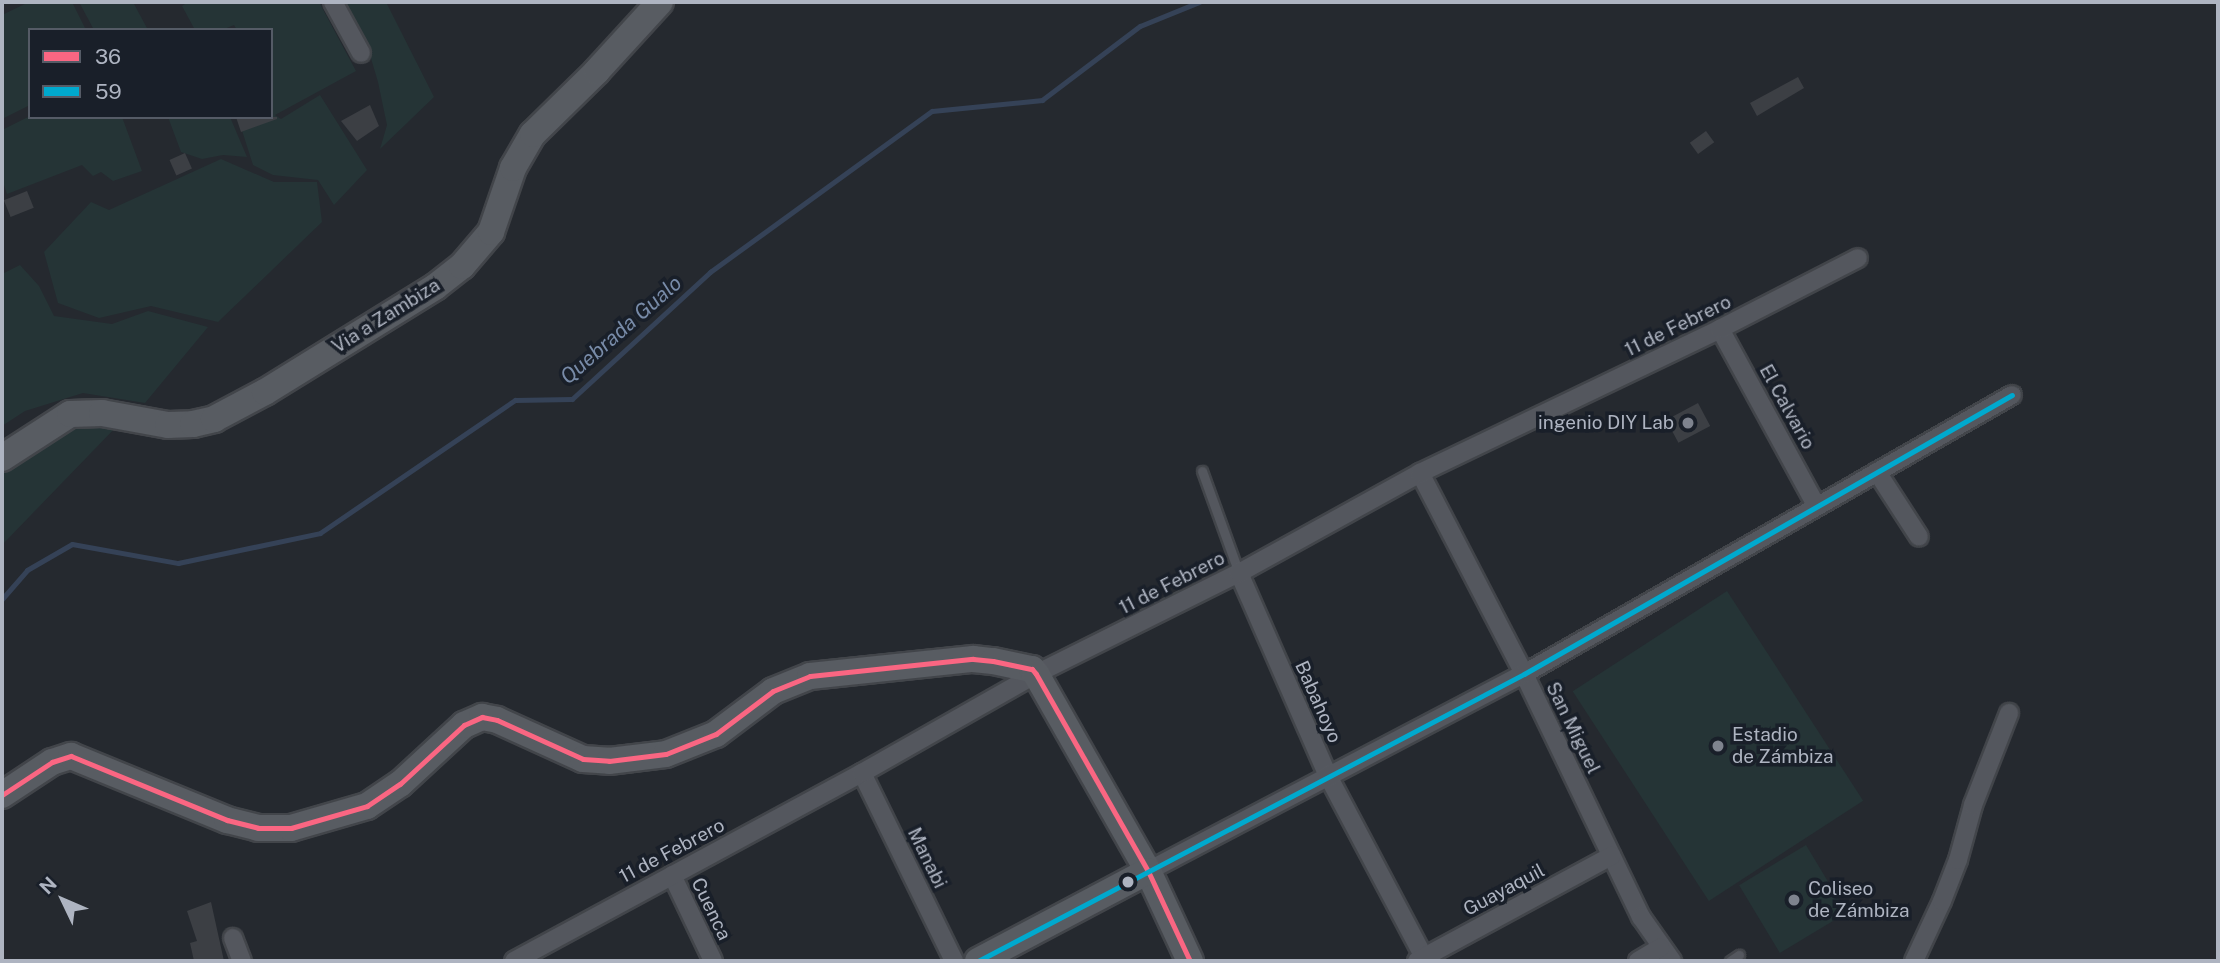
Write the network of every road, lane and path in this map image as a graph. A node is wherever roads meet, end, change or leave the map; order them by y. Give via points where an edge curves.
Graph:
1 (333, 2) edge
2 (660, 2) edge
3 (361, 53) dead end
4 (1858, 258) dead end
5 (1720, 329) junction
6 (2012, 396) dead end
7 (2, 458) edge
8 (1202, 471) dead end
9 (1877, 472) junction
10 (1420, 473) junction
11 (1816, 505) junction
12 (1919, 537) dead end
13 (1239, 573) junction
14 (1037, 674) junction
15 (1524, 674) junction
16 (2009, 713) dead end
17 (862, 773) junction
18 (1328, 776) junction
19 (2, 795) edge
20 (1611, 856) junction
21 (1148, 871) junction
22 (672, 875) junction
23 (233, 938) dead end
24 (1666, 954) edge
25 (1739, 955) dead end
26 (1422, 960) edge
27 (242, 961) edge
28 (514, 961) edge
29 (713, 961) edge
30 (954, 961) edge
31 (978, 961) edge
32 (1190, 961) edge
33 (1638, 961) edge
34 (1730, 961) edge
35 (1913, 961) edge

1 - 3 street
2 - 7 street, Via a Zambiza via 533,134 513,167 491,232 463,266 435,287 214,419 167,425 102,413 70,414
4 - 5 street, 11 de Febrero
5 - 10 street, 11 de Febrero
5 - 11 street, El Calvario
6 - 9 street
8 - 13 lane
9 - 11 street
9 - 12 street
10 - 13 street, 11 de Febrero
10 - 15 street, San Miguel
11 - 15 street
13 - 14 street, 11 de Febrero
13 - 18 street, Babahoyo
14 - 17 street, 11 de Febrero
14 - 19 street via 973,659 810,676 774,691 716,734 666,754 610,761 583,759 497,720 482,718 464,725 400,784 367,806 291,828 258,828 226,820 71,756 52,762
14 - 21 street
15 - 18 street
15 - 20 street, San Miguel
16 - 35 street via 1942,901
17 - 22 street, 11 de Febrero
17 - 30 street, Manabi
18 - 21 street
18 - 26 street, Babahoyo
20 - 24 street, San Miguel
20 - 26 street, Guayaquil
21 - 31 street
21 - 32 street
22 - 28 street, 11 de Febrero
22 - 29 street, Cuenca
23 - 27 street
24 - 33 street
25 - 34 lane

